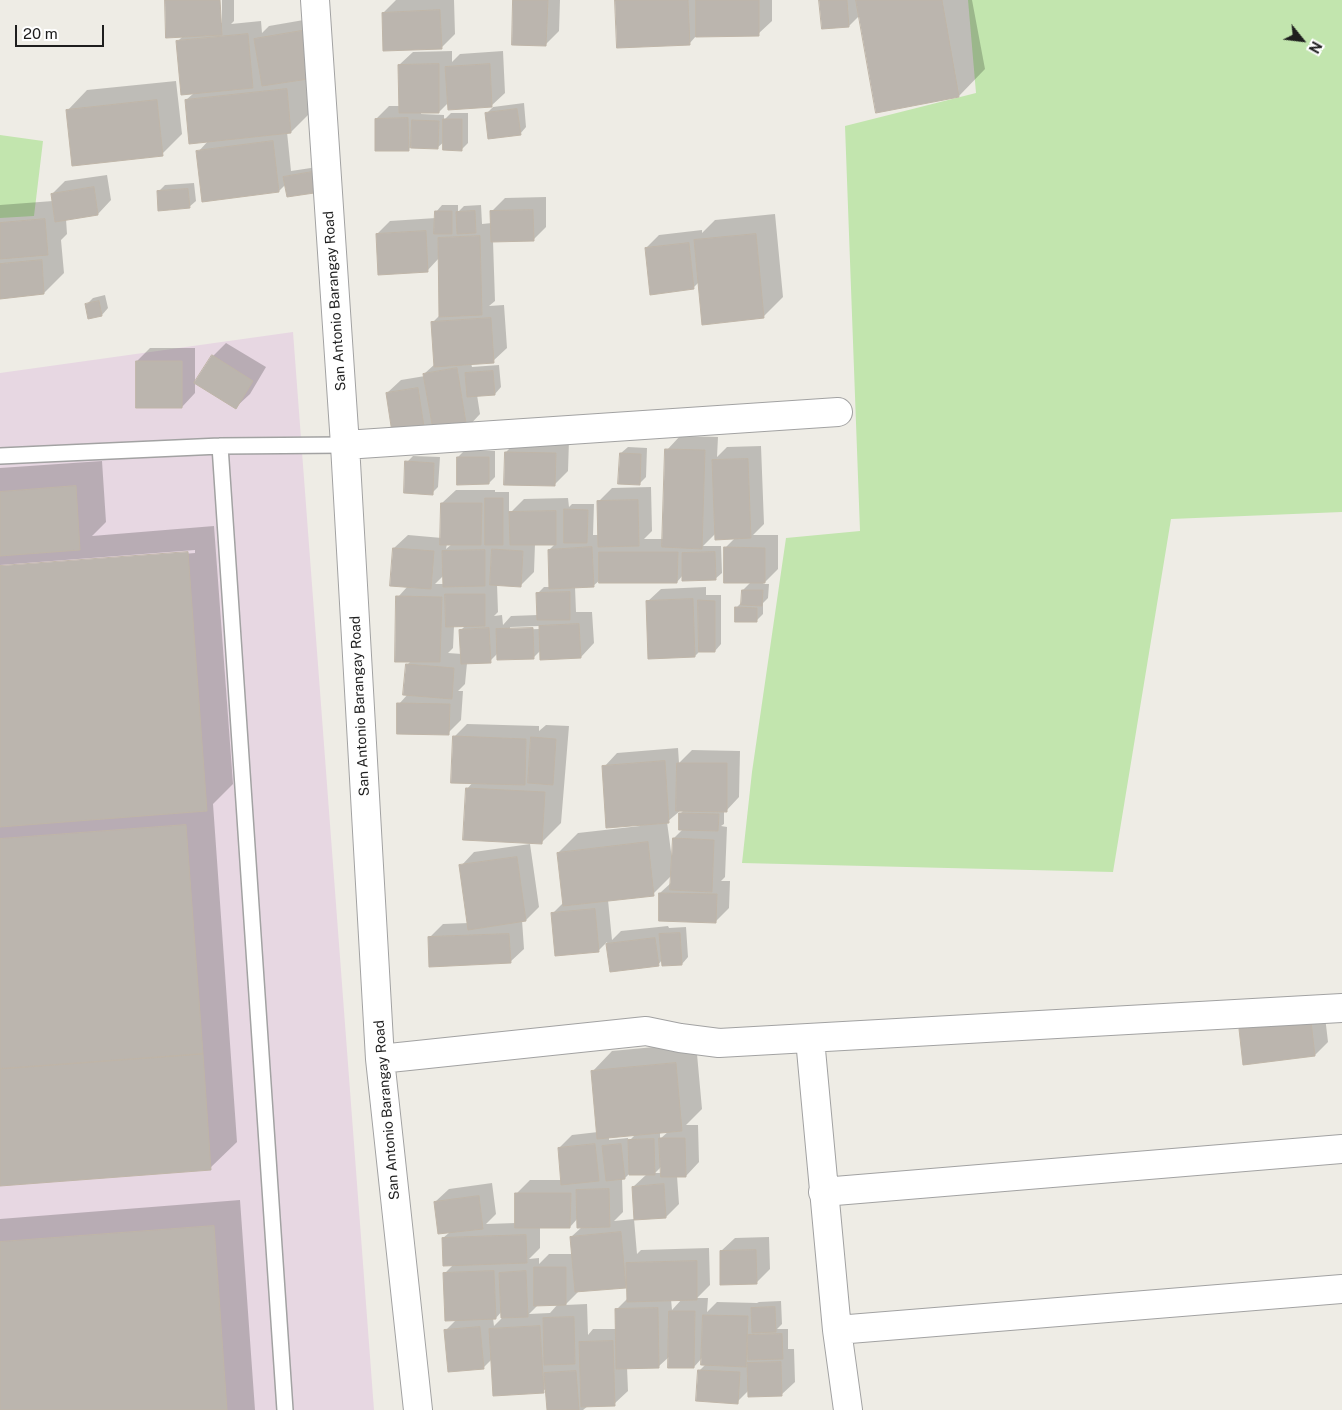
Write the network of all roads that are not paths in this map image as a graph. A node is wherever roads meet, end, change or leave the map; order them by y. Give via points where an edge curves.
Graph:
1 (314, 0) edge
2 (838, 412) dead end
3 (220, 446) junction
4 (345, 446) junction
5 (0, 456) edge
6 (1342, 1008) edge
7 (810, 1039) junction
8 (380, 1059) junction
9 (1342, 1148) edge
10 (824, 1192) junction
11 (1342, 1289) edge
12 (837, 1330) junction
13 (285, 1410) edge
14 (418, 1410) edge
15 (848, 1410) edge

1 - 4 street, San Antonio Barangay Road
2 - 4 street
3 - 4 lane
3 - 5 lane
3 - 13 lane
4 - 8 street, San Antonio Barangay Road
6 - 7 street
7 - 8 street via 719,1043 646,1031
7 - 10 street
8 - 14 street, San Antonio Barangay Road
9 - 10 street
10 - 12 street
11 - 12 street
12 - 15 street

